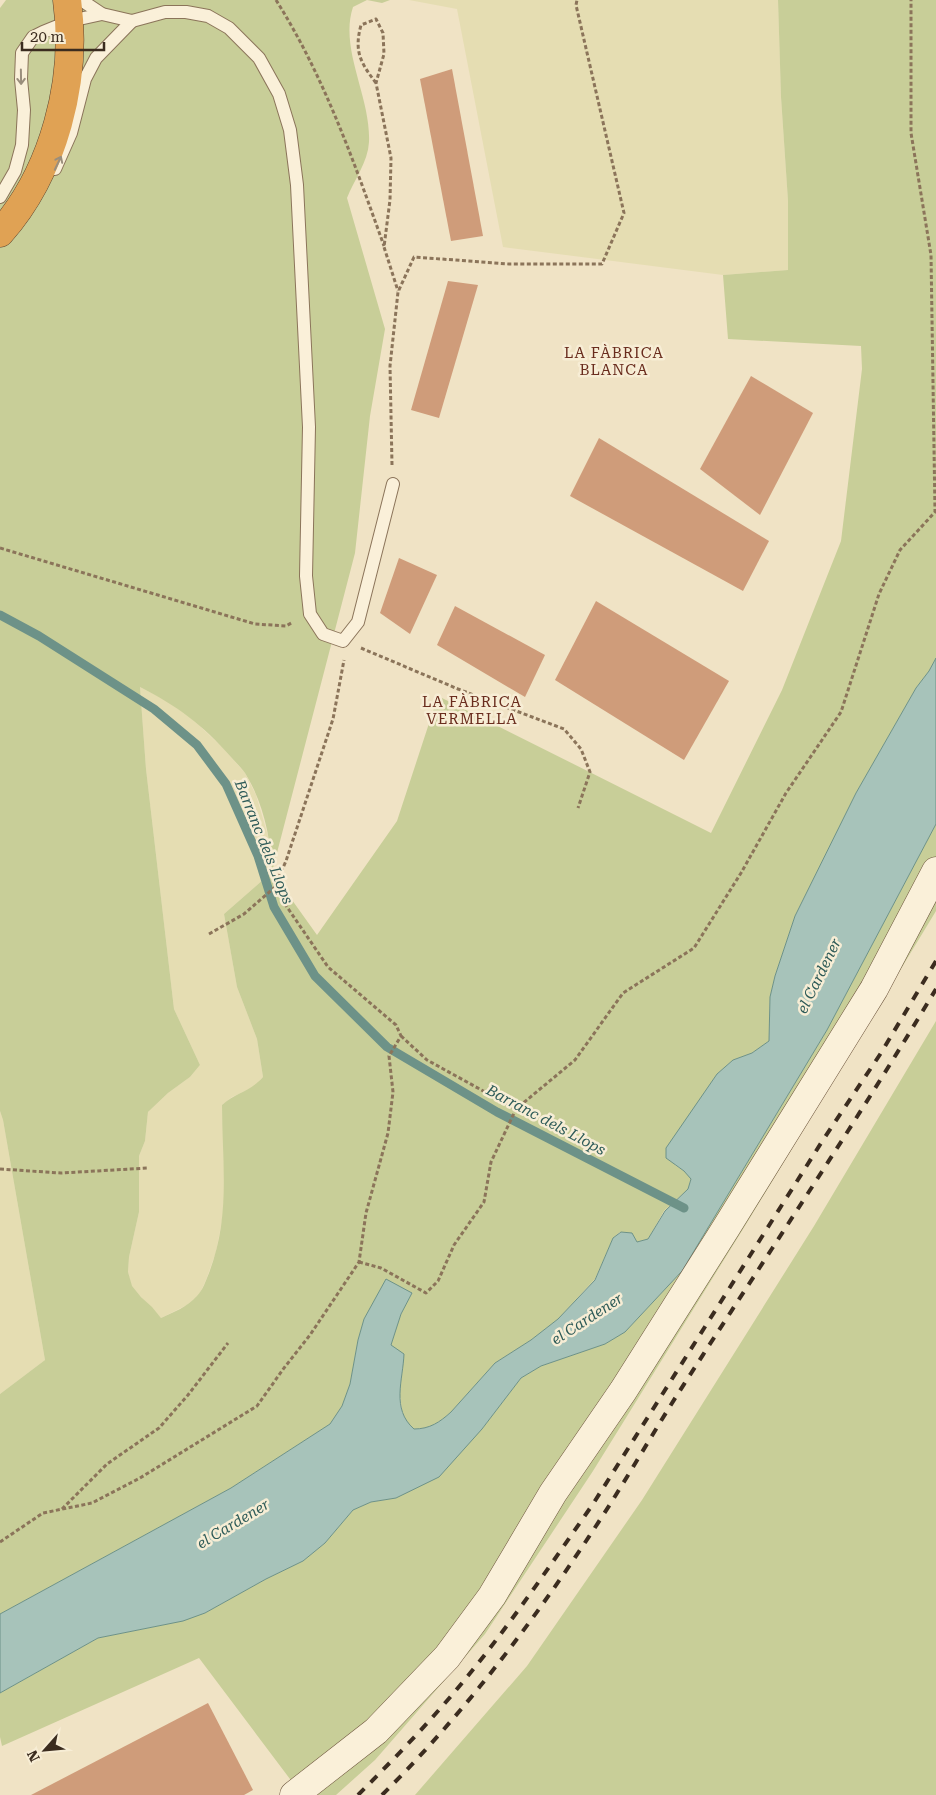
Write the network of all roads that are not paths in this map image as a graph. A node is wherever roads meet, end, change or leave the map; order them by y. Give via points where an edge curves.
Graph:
1 (73, 7) edge
2 (102, 14) junction
3 (132, 21) junction
4 (50, 180) dead end
5 (0, 197) edge
6 (33, 209) dead end
7 (0, 233) edge
8 (0, 244) edge
9 (393, 484) road end
10 (936, 871) edge
11 (294, 1795) edge

1 - 2 lane
1 - 2 lane
1 -> 5 lane via 33,38 22,53 22,145 15,171
1 - 7 highway via 66,88 58,126 21,205
2 - 3 lane
4 -> 3 lane via 71,132 85,79 96,58
3 - 9 lane via 165,12 208,16 229,28 259,58 279,94 290,130 297,186 309,427 306,576 310,614 323,634 343,641 358,622
6 - 8 lane
10 - 11 street via 874,989 654,1342 553,1493 492,1596 447,1658 376,1731

